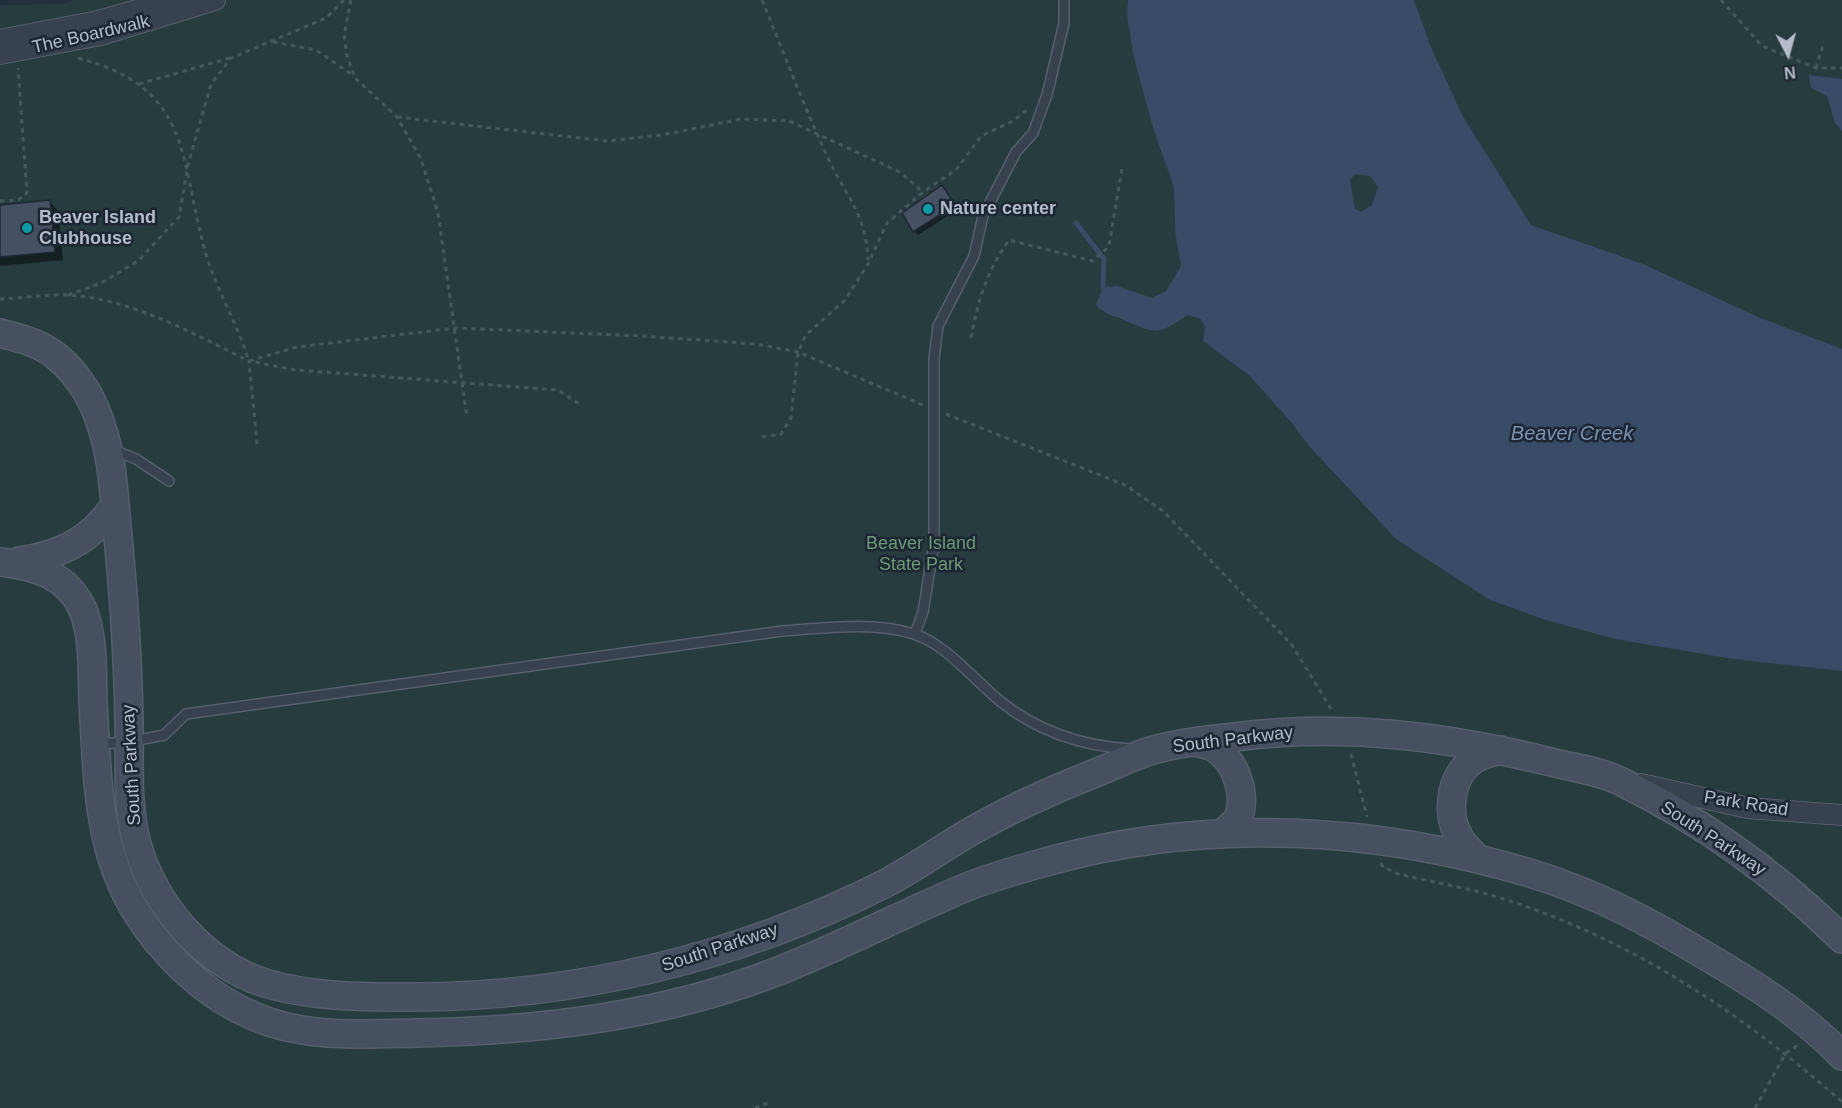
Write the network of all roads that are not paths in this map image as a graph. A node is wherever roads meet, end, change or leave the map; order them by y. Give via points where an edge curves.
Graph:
1 (172, 0) edge
2 (215, 0) edge
3 (1064, 0) edge
4 (0, 39) edge
5 (9, 53) edge
6 (0, 333) edge
7 (107, 448) junction
8 (170, 481) dead end
9 (115, 505) junction
10 (4, 563) edge
11 (915, 634) junction
12 (1193, 741) junction
13 (129, 742) junction
14 (96, 744) junction
15 (1502, 750) junction
16 (1150, 751) junction
17 (1617, 778) junction
18 (1842, 815) edge
19 (1221, 834) junction
20 (1476, 857) junction
21 (1842, 939) edge
22 (1834, 1047) edge

1 - 4 street, The Boardwalk via 98,21
2 - 5 street, The Boardwalk via 101,35
3 - 11 lane via 1064,23 1047,95 1033,133 1016,152 982,216 974,256 938,326 934,359 934,544 923,612
6 - 7 street, South Parkway via 28,340 54,354 72,371 97,412
7 - 8 lane via 136,459
7 - 9 street, South Parkway
9 - 10 street via 105,519 68,548 47,557
9 - 13 street, South Parkway via 128,644
10 - 14 street, South Parkway via 38,568 58,579 84,613 90,642
11 - 13 lane via 856,627 762,634 186,714 164,735
11 - 16 lane via 952,657 999,701 1056,734 1107,748
12 - 15 street, South Parkway via 1269,732 1396,733
12 - 16 street, South Parkway
12 - 19 street via 1220,751 1237,778 1238,817
13 - 14 lane
13 - 16 street, South Parkway via 132,818 144,863 172,913 217,959 239,974 306,993 448,998 641,973 786,927 891,881 1020,804
14 - 19 street, South Parkway via 108,850 119,883 147,930 193,978 226,1002 279,1025 322,1032 398,1034 513,1029 650,1009 779,970 963,889 1005,875 1107,847
15 - 17 street, South Parkway
15 - 20 street via 1478,757 1455,783 1451,807 1454,827
17 - 18 street, Park Road via 1748,808
17 - 21 street, South Parkway via 1726,843 1782,885
19 - 20 street, South Parkway via 1276,832 1362,838
20 - 22 street, South Parkway via 1569,885 1640,916 1750,982

